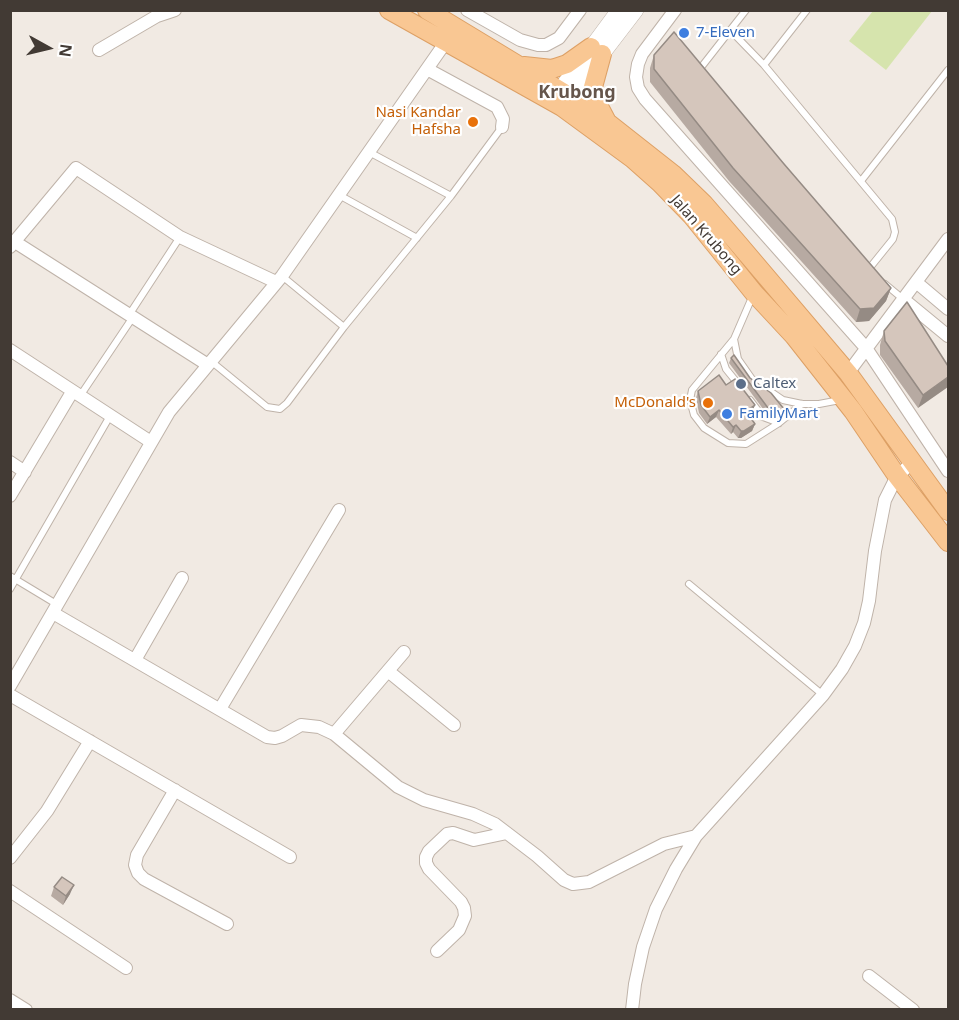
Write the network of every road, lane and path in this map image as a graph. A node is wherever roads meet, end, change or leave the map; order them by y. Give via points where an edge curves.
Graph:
1 (175, 10) edge
2 (389, 10) edge
3 (427, 10) edge
4 (467, 10) edge
5 (580, 10) edge
6 (619, 10) edge
7 (636, 10) edge
8 (675, 10) edge
9 (746, 10) edge
10 (807, 10) edge
11 (731, 31) junction
12 (451, 35) junction
13 (99, 50) dead end
14 (596, 50) junction
15 (692, 62) edge
16 (517, 64) junction
17 (764, 65) junction
18 (427, 69) junction
19 (699, 70) junction
20 (948, 70) edge
21 (707, 80) edge
22 (561, 98) junction
23 (607, 122) junction
24 (501, 127) joint
25 (369, 152) junction
26 (861, 181) junction
27 (339, 195) junction
28 (451, 196) junction
29 (180, 237) junction
30 (417, 238) junction
31 (13, 244) edge
32 (946, 246) edge
33 (860, 261) edge
34 (868, 270) junction
35 (279, 279) junction
36 (916, 282) junction
37 (754, 293) junction
38 (903, 299) junction
39 (948, 309) edge
40 (131, 316) junction
41 (345, 327) junction
42 (948, 336) edge
43 (734, 339) junction
44 (866, 348) junction
45 (10, 350) edge
46 (721, 354) junction
47 (210, 364) junction
48 (848, 373) junction
49 (76, 394) junction
50 (844, 399) junction
51 (802, 404) junction
52 (110, 416) junction
53 (779, 423) junction
54 (151, 442) junction
55 (10, 462) edge
56 (912, 463) junction
57 (948, 471) edge
58 (25, 472) junction
59 (897, 476) junction
60 (10, 496) edge
61 (339, 510) dead end
62 (948, 511) edge
63 (948, 542) edge
64 (13, 578) edge
65 (182, 578) dead end
66 (689, 584) dead end
67 (10, 589) edge
68 (56, 609) junction
69 (404, 652) dead end
70 (135, 660) junction
71 (388, 671) junction
72 (10, 686) edge
73 (10, 695) edge
74 (824, 695) junction
75 (220, 709) junction
76 (454, 725) dead end
77 (334, 734) junction
78 (90, 741) junction
79 (175, 790) junction
80 (507, 833) junction
81 (696, 836) junction
82 (290, 857) dead end
83 (10, 858) edge
84 (10, 891) edge
85 (227, 924) dead end
86 (436, 951) dead end
87 (126, 968) dead end
88 (870, 976) dead end
89 (10, 1000) edge
90 (26, 1010) edge
91 (632, 1010) edge
92 (913, 1010) edge

1 - 13 street via 157,16
2 - 12 main road, Jalan Krubong
3 - 12 main road, Jalan Krubong
4 - 5 street via 520,40 546,45 559,38
6 - 14 street
7 - 14 street
8 - 44 street via 666,32 642,54 636,77 638,88
9 - 11 lane
10 - 17 lane
11 - 17 lane
11 - 19 lane
12 - 16 main road, Jalan Krubong
12 - 18 street
12 - 22 main road, Jalan Krubong
14 - 16 main road via 552,69
14 - 22 street
14 - 23 main road via 593,87
15 - 19 lane
16 - 22 main road, Jalan Krubong
17 - 26 lane
18 - 24 street via 497,108 503,119
18 - 25 street
19 - 21 lane
20 - 26 lane
22 - 23 main road, Jalan Krubong
22 - 37 main road, Jalan Krubong via 660,183
23 - 48 main road, Jalan Krubong via 704,204
24 - 28 lane
25 - 27 street
25 - 28 lane
26 - 34 lane via 894,225 893,239
27 - 30 lane
27 - 35 street
28 - 30 lane
29 - 31 street via 76,168
29 - 35 street
29 - 40 lane
30 - 41 lane
31 - 40 street
32 - 36 street
33 - 34 lane
34 - 38 lane
35 - 41 lane
35 - 47 street
36 - 38 street
36 - 39 street
37 - 43 lane
37 - 50 main road, Jalan Krubong
38 - 42 street
38 - 44 street
40 - 47 street
40 - 49 lane
41 - 47 lane via 280,409 267,407
43 - 46 lane
43 - 51 lane via 738,359 752,379 783,400
44 - 48 street
44 - 57 street
45 - 49 street
46 - 53 lane via 726,369 763,417
46 - 53 lane via 692,390 694,415 704,429 728,443 746,444
47 - 54 street
48 - 56 main road, Jalan Krubong
49 - 52 street
49 - 58 street
50 - 51 lane
50 - 59 main road, Jalan Krubong
51 - 53 lane
52 - 54 street
52 - 64 lane
54 - 68 street
55 - 58 street
56 - 59 street
56 - 62 main road, Jalan Krubong
58 - 60 street
59 - 63 main road, Jalan Krubong
59 - 74 street via 885,500 864,623 842,669
61 - 75 street
64 - 67 lane
64 - 68 lane
65 - 70 street
66 - 74 lane
68 - 70 street
68 - 72 street
69 - 71 street
70 - 75 street
71 - 76 street
71 - 77 street
73 - 78 street
74 - 81 street
75 - 77 street via 267,737 282,736 301,725
77 - 80 street via 398,788 473,814
78 - 79 street
78 - 83 street via 47,811
79 - 82 street
79 - 85 street via 136,855 138,873
80 - 81 street via 573,884 590,882 664,844
80 - 86 street via 474,840 447,834 429,851 429,869 461,902 465,916 459,930
81 - 91 street via 656,909 635,984
84 - 87 street
88 - 92 street
89 - 90 street

